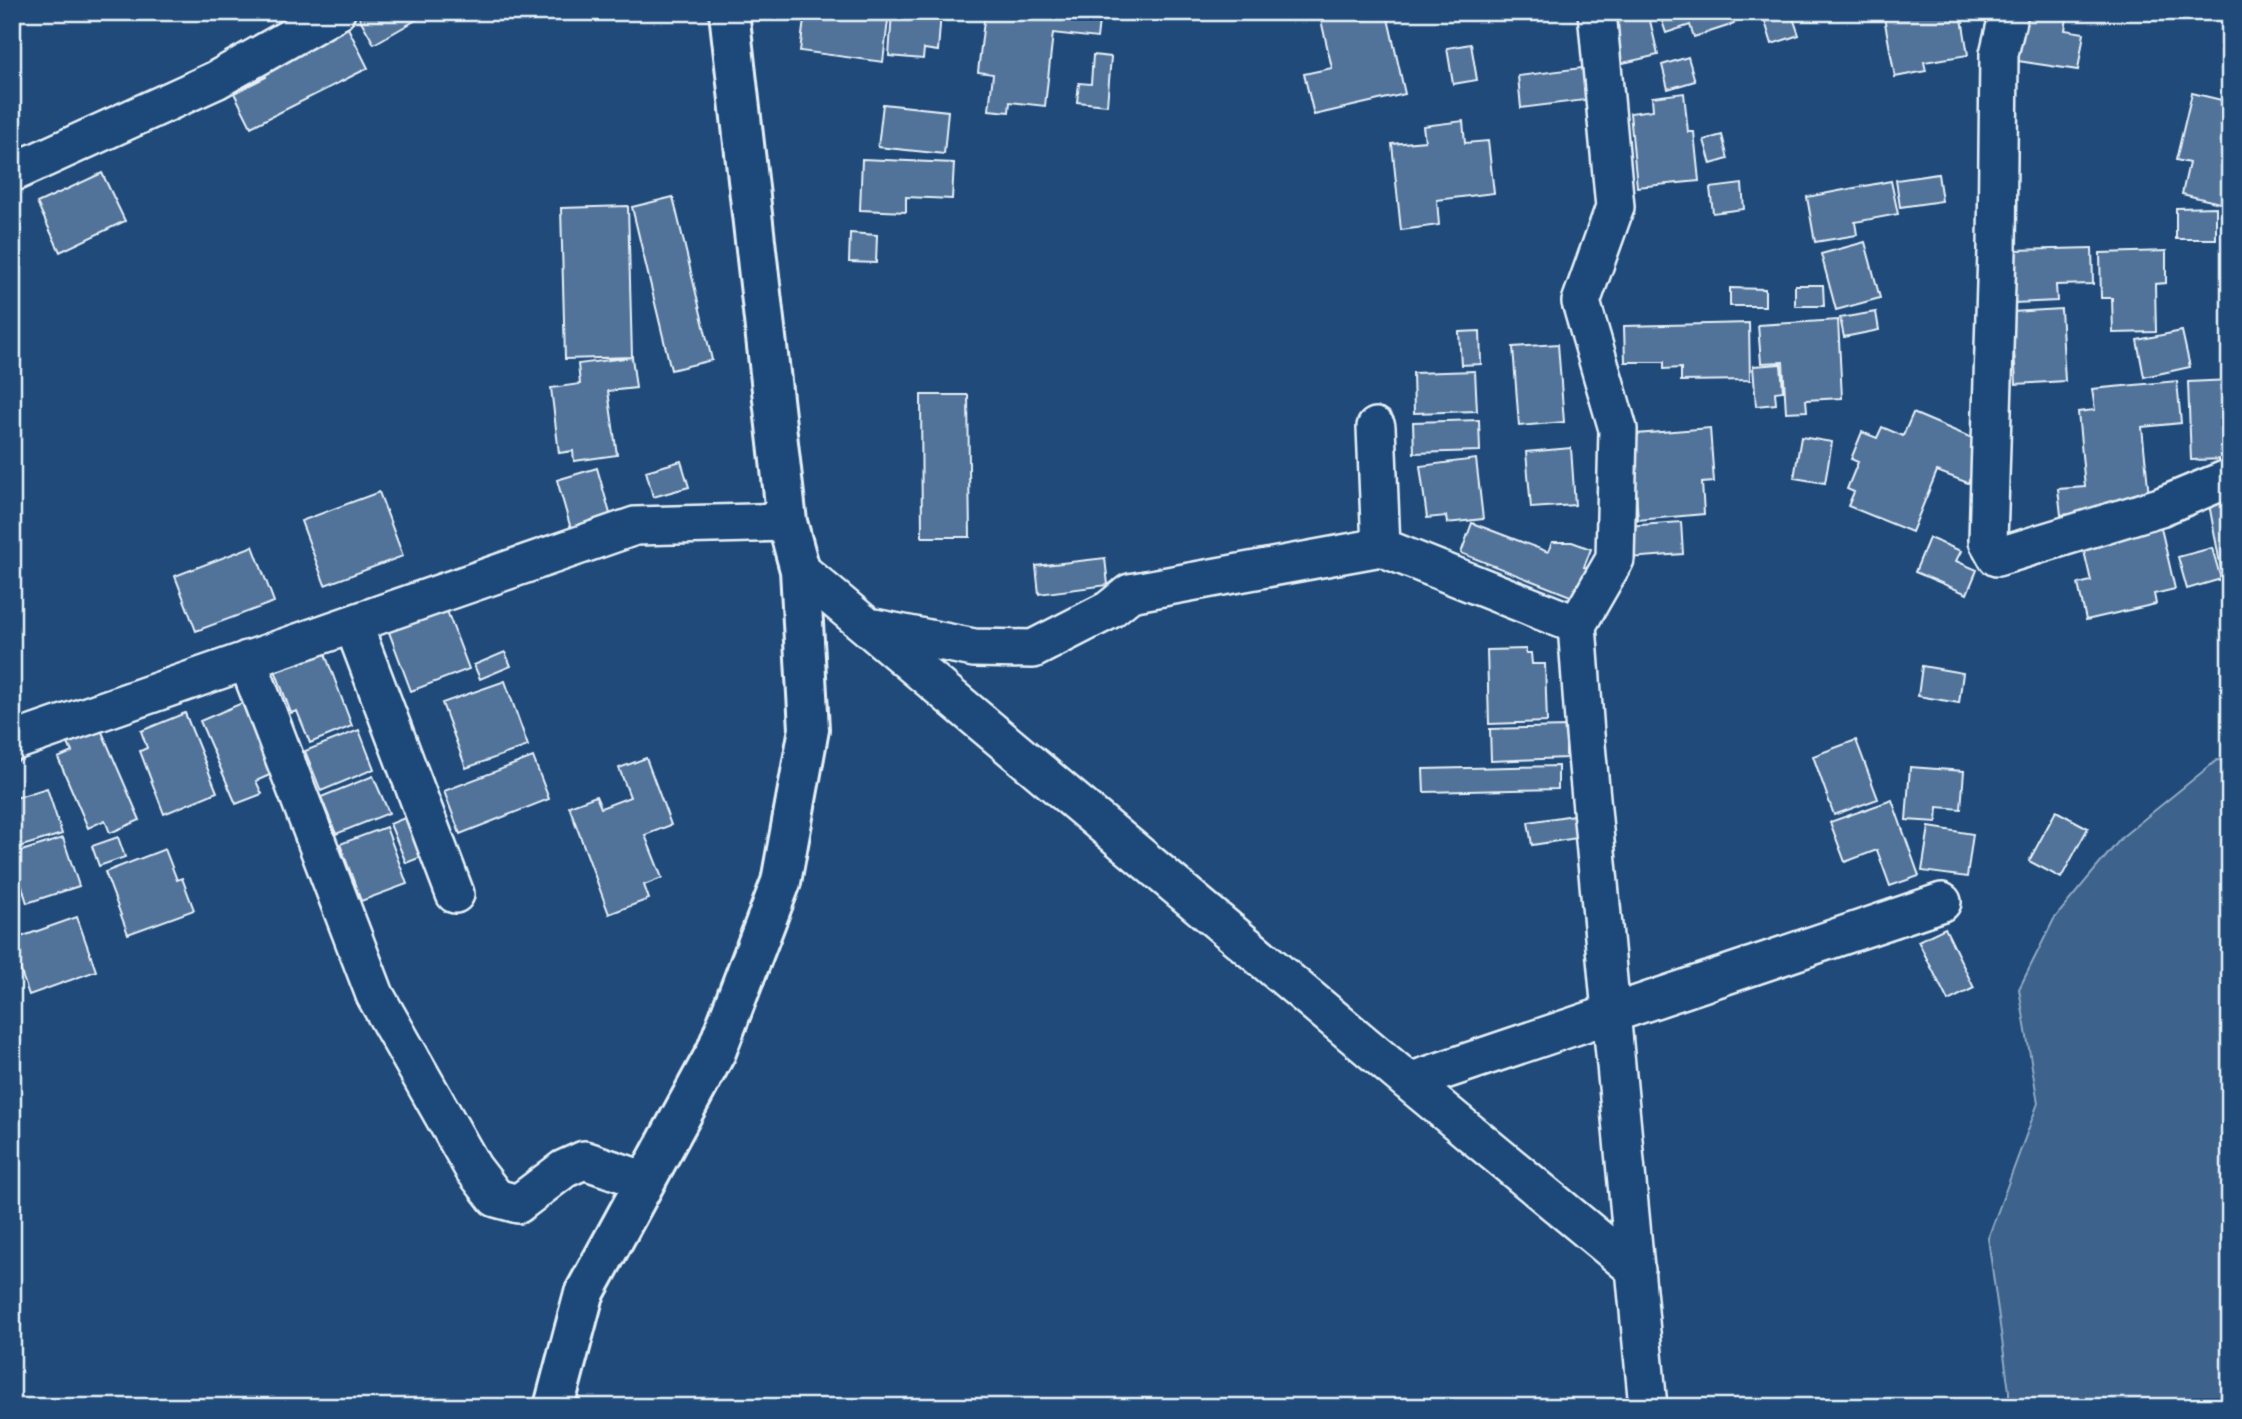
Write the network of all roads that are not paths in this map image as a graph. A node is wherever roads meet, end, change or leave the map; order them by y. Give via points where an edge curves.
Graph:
1 (336, 12) edge
2 (729, 12) edge
3 (1597, 12) edge
4 (2009, 12) edge
5 (12, 173) edge
6 (1376, 427) dead end
7 (2230, 478) edge
8 (787, 522) junction
9 (1381, 547) junction
10 (800, 570) junction
11 (353, 624) junction
12 (1577, 625) junction
13 (870, 628) junction
14 (247, 660) junction
15 (12, 742) edge
16 (455, 894) dead end
17 (1942, 902) dead end
18 (1611, 1014) junction
19 (1409, 1082) junction
20 (646, 1181) junction
21 (1636, 1270) junction
22 (554, 1407) edge
23 (1648, 1407) edge

1 - 5 street via 216,80
2 - 8 street
3 - 12 street via 1615,206 1581,302 1618,429 1615,559
4 - 7 street via 1999,54 1988,541 1997,557 2160,507
6 - 9 street
8 - 10 street
8 - 11 street via 635,526
9 - 12 street
9 - 13 street via 1130,593 1109,610 1033,649 974,649
10 - 13 street
10 - 20 street via 809,729 781,882 716,1052
11 - 14 street
11 - 16 street
12 - 18 street
13 - 19 street
14 - 15 street
14 - 20 street via 375,995 472,1168 496,1198 518,1204 564,1169 584,1160
17 - 18 street
18 - 19 street
18 - 21 street
19 - 21 street
20 - 22 street via 584,1294
21 - 23 street

